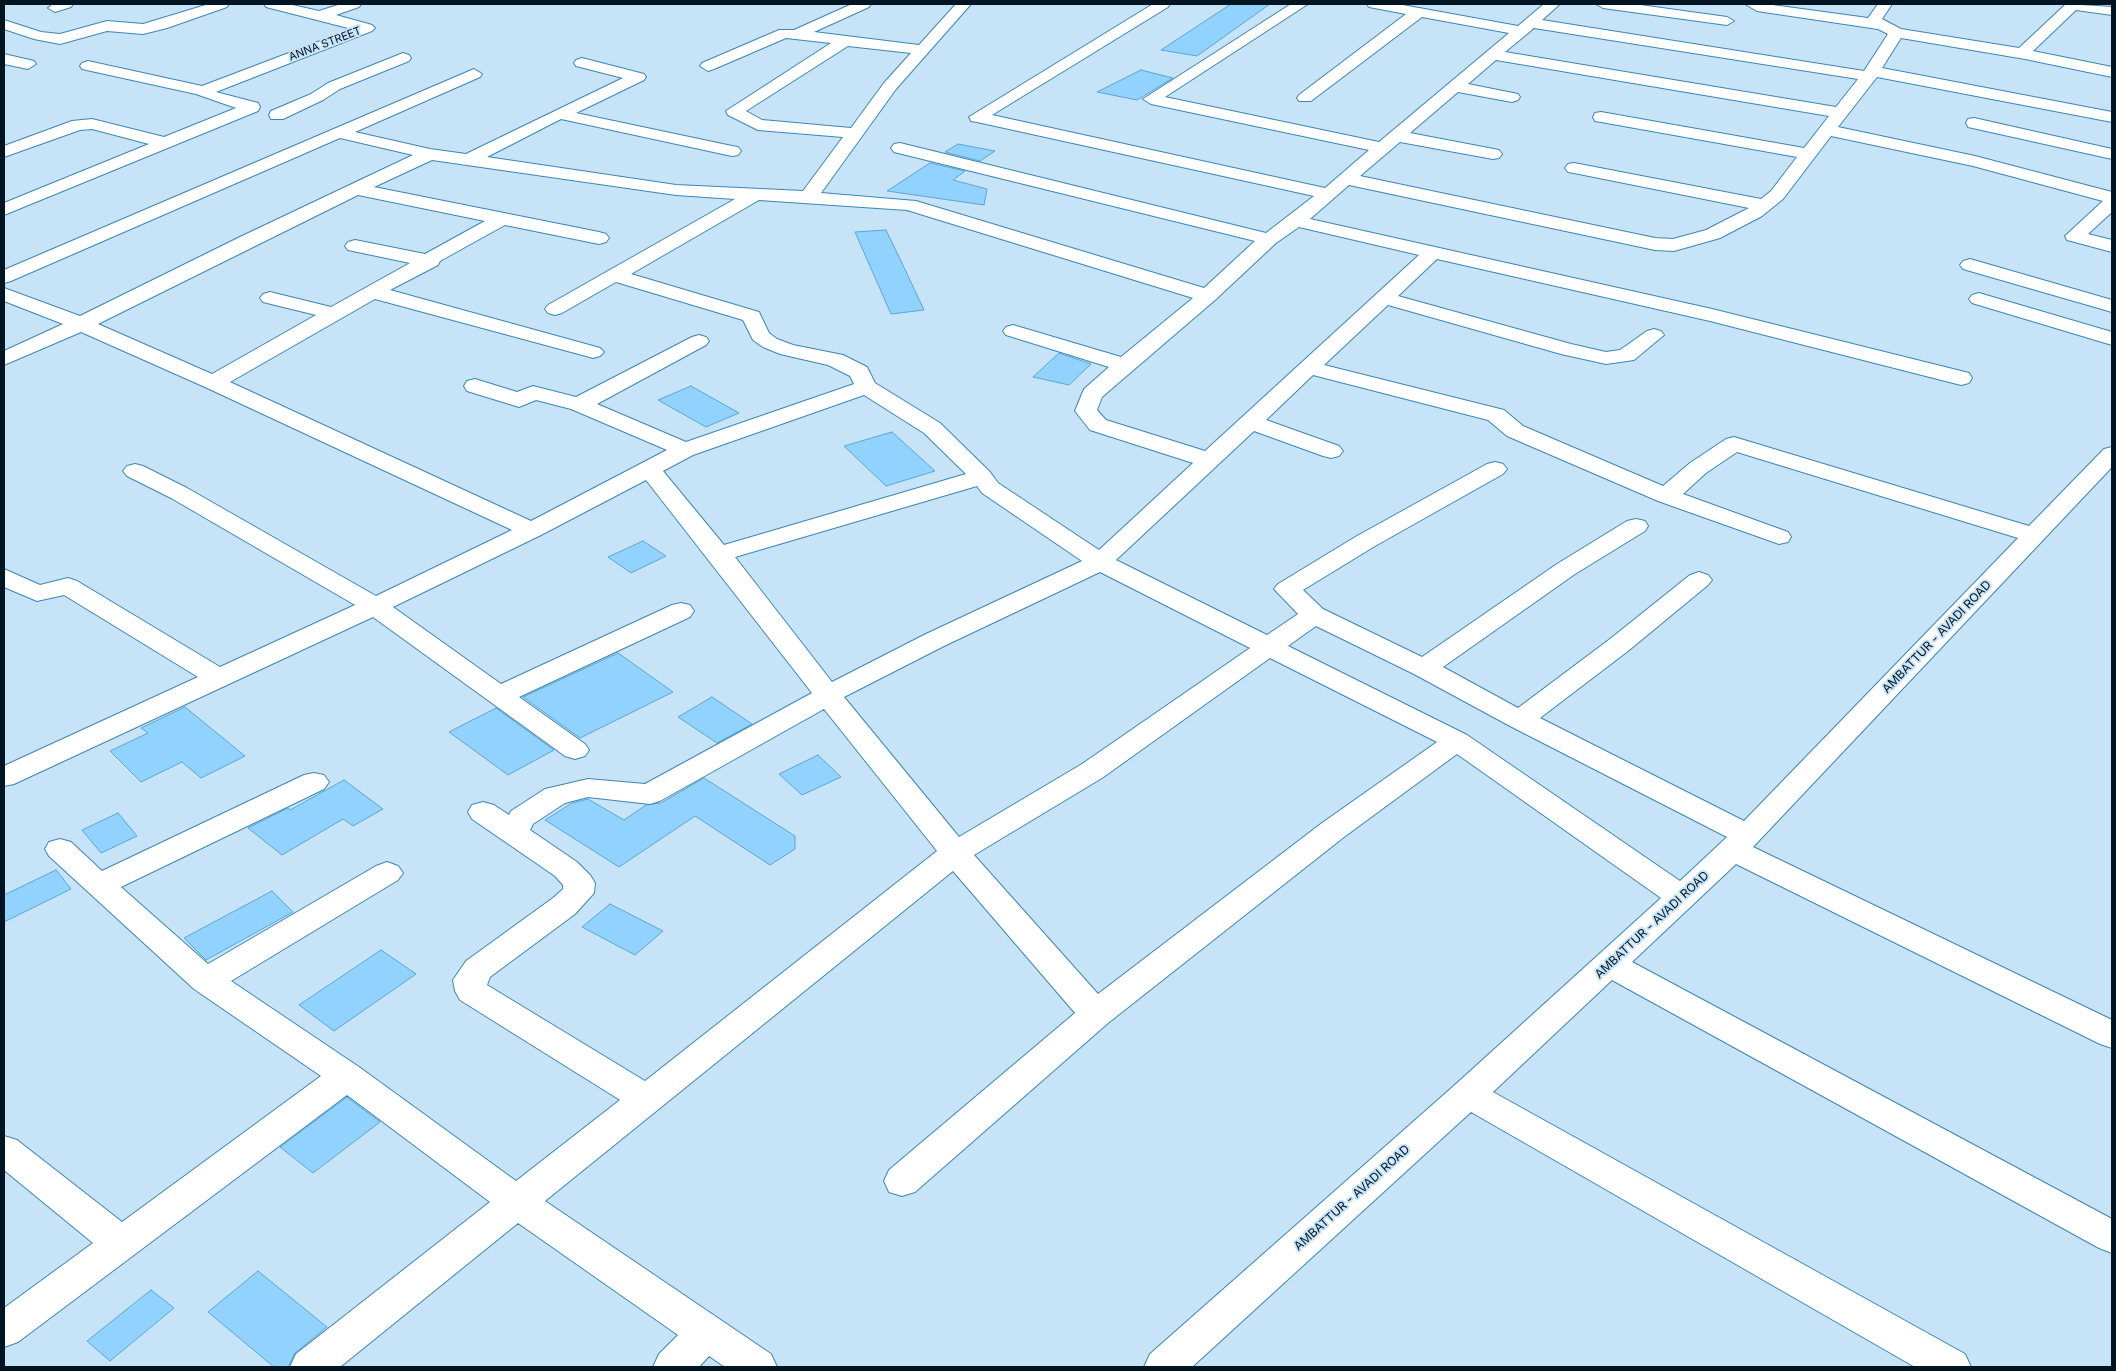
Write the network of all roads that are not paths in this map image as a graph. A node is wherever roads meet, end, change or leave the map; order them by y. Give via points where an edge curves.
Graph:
1 (181, 4) edge
2 (222, 4) edge
3 (271, 4) edge
4 (354, 4) edge
5 (864, 4) edge
6 (964, 4) edge
7 (1134, 4) edge
8 (1301, 4) edge
9 (1374, 4) edge
10 (1553, 4) edge
11 (1603, 4) edge
12 (1752, 4) edge
13 (1885, 4) edge
14 (1160, 6) edge
15 (202, 7) edge
16 (2112, 11) edge
17 (1419, 12) junction
18 (320, 16) junction
19 (1727, 21) dead end
20 (4, 24) edge
21 (1526, 27) junction
22 (1890, 29) junction
23 (797, 34) junction
24 (2036, 40) junction
25 (846, 41) junction
26 (2055, 43) dead end
27 (922, 50) junction
28 (2025, 54) junction
29 (1492, 55) junction
30 (403, 58) dead end
31 (4, 59) edge
32 (582, 63) dead end
33 (28, 64) dead end
34 (88, 66) dead end
35 (708, 66) dead end
36 (2112, 72) edge
37 (1870, 73) junction
38 (474, 74) dead end
39 (1455, 87) junction
40 (203, 91) junction
41 (1512, 97) dead end
42 (1305, 98) dead end
43 (252, 107) junction
44 (1840, 113) junction
45 (559, 114) junction
46 (277, 115) junction
47 (2112, 117) edge
48 (1601, 118) dead end
49 (1974, 123) dead end
50 (1827, 130) junction
51 (338, 133) junction
52 (855, 133) junction
53 (1390, 142) junction
54 (167, 143) junction
55 (900, 148) dead end
56 (732, 150) dead end
57 (4, 152) edge
58 (430, 154) junction
59 (1493, 154) dead end
60 (1808, 154) junction
61 (2112, 154) edge
62 (470, 159) junction
63 (1574, 168) dead end
64 (1337, 187) junction
65 (356, 189) junction
66 (756, 194) junction
67 (808, 197) junction
68 (2112, 198) edge
69 (2112, 203) edge
70 (1764, 205) junction
71 (4, 210) edge
72 (503, 218) junction
73 (1296, 221) junction
74 (599, 238) dead end
75 (1269, 239) junction
76 (355, 246) dead end
77 (2112, 246) edge
78 (1434, 252) junction
79 (431, 261) junction
80 (1970, 266) dead end
81 (614, 275) junction
82 (4, 278) edge
83 (374, 292) junction
84 (4, 294) edge
85 (1208, 296) junction
86 (270, 298) dead end
87 (1384, 298) junction
88 (1979, 299) dead end
89 (2112, 306) edge
90 (555, 309) dead end
91 (335, 314) junction
92 (81, 324) junction
93 (1013, 332) dead end
94 (1654, 335) dead end
95 (2112, 338) edge
96 (699, 340) dead end
97 (593, 352) dead end
98 (4, 359) edge
99 (1124, 365) junction
100 (1310, 368) junction
101 (1961, 378) dead end
102 (213, 382) junction
103 (475, 386) dead end
104 (866, 387) junction
105 (579, 404) junction
106 (1251, 422) junction
107 (685, 450) junction
108 (1331, 451) dead end
109 (2112, 454) edge
110 (1209, 460) junction
111 (649, 468) junction
112 (1495, 469) dead end
113 (135, 471) dead end
114 (982, 477) junction
115 (1666, 496) junction
116 (1636, 526) dead end
117 (532, 530) junction
118 (2034, 535) junction
119 (1778, 537) dead end
120 (719, 554) junction
121 (1100, 562) junction
122 (4, 577) edge
123 (1699, 580) dead end
124 (375, 606) junction
125 (681, 611) dead end
126 (1314, 615) junction
127 (1269, 647) junction
128 (1424, 668) junction
129 (219, 678) junction
130 (498, 696) junction
131 (828, 696) junction
132 (1520, 720) junction
133 (1457, 741) junction
134 (575, 750) dead end
135 (4, 777) edge
136 (314, 782) dead end
137 (483, 812) dead end
138 (514, 832) junction
139 (1740, 842) junction
140 (60, 849) dead end
141 (955, 853) junction
142 (387, 873) dead end
143 (99, 885) junction
144 (1682, 897) junction
145 (1609, 964) junction
146 (206, 981) junction
147 (1096, 1014) junction
148 (2112, 1034) edge
149 (347, 1076) junction
150 (1468, 1094) junction
151 (646, 1098) junction
152 (4, 1150) edge
153 (902, 1181) dead end
154 (518, 1203) junction
155 (2112, 1237) edge
156 (121, 1243) junction
157 (4, 1330) edge
158 (706, 1332) junction
159 (310, 1367) edge
160 (673, 1367) edge
161 (757, 1367) edge
162 (1164, 1367) edge
163 (1951, 1367) edge

1 - 15 street
2 - 15 street
3 - 18 street
4 - 18 street
5 - 23 street
6 - 27 street
7 - 14 street
8 - 53 street via 1151,99
9 - 17 street
10 - 21 street
11 - 19 street
12 - 22 street
13 - 22 street via 1874,20
14 - 64 street via 978,117
15 - 20 street via 143,29 107,26 60,39 39,36
16 - 24 street via 2073,5
17 - 21 street
17 - 42 street
18 - 40 street, ANNA STREET via 367,28
21 - 29 street
21 - 37 street
22 - 28 street
22 - 37 street
23 - 25 street
23 - 35 street via 784,33
24 - 26 street
24 - 28 street
25 - 27 street
25 - 52 street via 734,111 758,125
27 - 52 street
28 - 36 street
29 - 39 street
29 - 44 street
30 - 46 street via 334,86
31 - 33 street
32 - 45 street via 638,77
34 - 40 street
37 - 44 street
37 - 47 street
38 - 51 street
39 - 41 street
39 - 53 street
40 - 43 street
43 - 46 street
43 - 54 street
44 - 50 street
45 - 56 street
45 - 62 street
46 - 51 street
48 - 60 street
49 - 61 street
50 - 60 street
50 - 68 street via 1975,161
51 - 58 street
51 - 82 street
52 - 67 street
53 - 59 street
53 - 64 street
54 - 57 street via 92,124 78,125
54 - 71 street
55 - 75 street
58 - 62 street
58 - 65 street
60 - 70 street via 1777,195
62 - 66 street via 676,190
63 - 70 street
64 - 70 street via 1674,245 1713,234
64 - 73 street
65 - 72 street
65 - 92 street
66 - 67 street
66 - 81 street
67 - 85 street via 909,205
69 - 77 street via 2074,236
72 - 74 street
72 - 79 street
73 - 75 street
73 - 78 street
75 - 85 street
76 - 79 street
78 - 87 street
78 - 101 street via 1712,315
79 - 83 street
80 - 89 street
81 - 90 street
81 - 104 street via 752,316 760,336 787,350 834,360 859,372
83 - 91 street
83 - 97 street
84 - 92 street
85 - 99 street
86 - 91 street
87 - 94 street via 1606,358 1626,355
87 - 100 street
88 - 95 street
91 - 102 street
92 - 98 street
92 - 102 street
93 - 99 street
96 - 105 street
99 - 110 street via 1092,394 1086,411 1098,426
100 - 106 street
100 - 115 street via 1496,415 1515,431
102 - 117 street
103 - 105 street via 519,400 533,393
104 - 107 street
104 - 114 street via 932,428
105 - 107 street
106 - 108 street
106 - 110 street
107 - 111 street
109 - 118 street, AMBATTUR - AVADI ROAD
110 - 121 street
111 - 117 street
111 - 120 street
112 - 126 street via 1366,541 1287,590
113 - 124 street
114 - 120 street
114 - 121 street via 990,488
115 - 118 street via 1698,468 1734,444
115 - 119 street
116 - 128 street via 1566,569
117 - 124 street
118 - 139 street, AMBATTUR - AVADI ROAD
120 - 131 street
121 - 127 street
121 - 131 street via 935,640
122 - 129 street via 37,592 68,586
123 - 132 street
124 - 129 street
124 - 130 street
125 - 130 street
126 - 127 street
126 - 128 street
127 - 133 street
127 - 141 street via 1092,771
128 - 132 street
129 - 135 street
130 - 134 street
131 - 138 street via 650,794 588,788 555,796 522,818
131 - 141 street
132 - 139 street
133 - 144 street
133 - 147 street via 1333,830
136 - 143 street
137 - 138 street
138 - 151 street via 566,869 579,883 578,893 478,969 470,980 472,991
139 - 144 street, AMBATTUR - AVADI ROAD
139 - 148 street
140 - 143 street
141 - 147 street
141 - 151 street
142 - 146 street
143 - 146 street
144 - 145 street, AMBATTUR - AVADI ROAD
145 - 150 street, AMBATTUR - AVADI ROAD
145 - 155 street
146 - 149 street
147 - 153 street
149 - 154 street
149 - 156 street
150 - 162 street, AMBATTUR - AVADI ROAD
150 - 163 street
151 - 154 street
152 - 156 street
154 - 158 street
154 - 159 street
156 - 157 street
158 - 160 street
158 - 161 street

